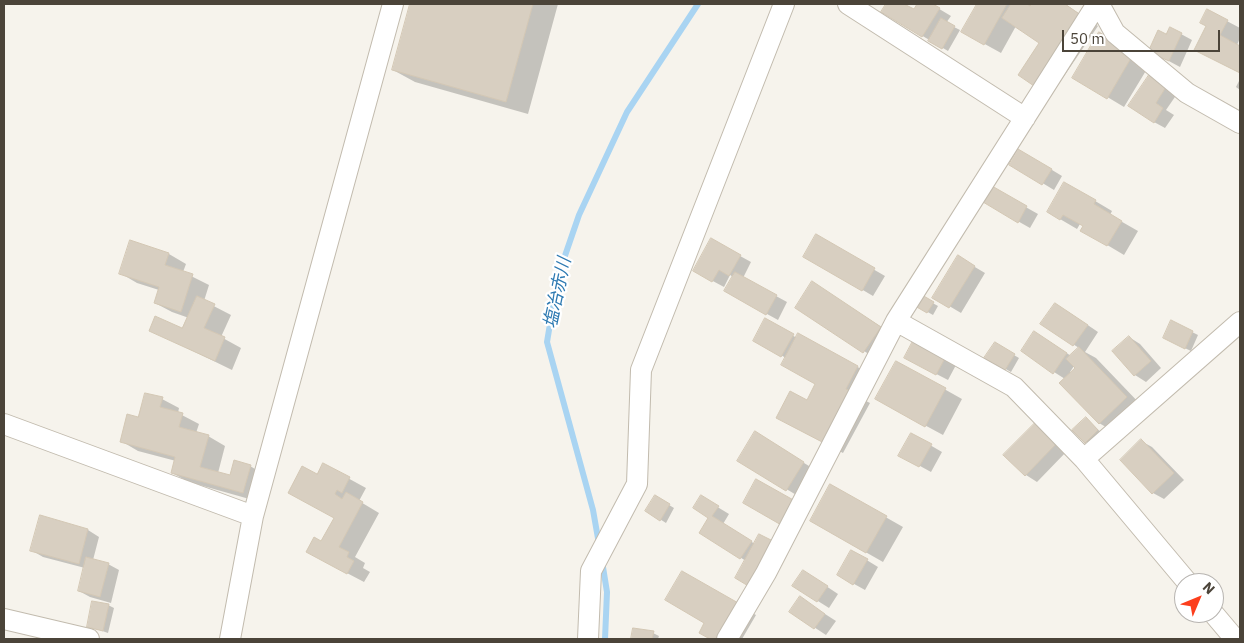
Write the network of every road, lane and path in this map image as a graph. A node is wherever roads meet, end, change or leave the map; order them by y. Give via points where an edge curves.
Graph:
1 (393, 4) edge
2 (784, 4) edge
3 (848, 4) edge
4 (1098, 4) edge
5 (1025, 118) junction
6 (1240, 123) edge
7 (896, 321) junction
8 (1240, 322) edge
9 (5, 428) edge
10 (1084, 459) junction
11 (253, 516) junction
12 (1180, 573) edge
13 (4, 619) edge
14 (1221, 623) edge
15 (89, 639) edge
16 (230, 639) edge
17 (588, 639) edge
18 (727, 639) edge
19 (1235, 639) edge

1 - 11 street
2 - 17 street via 641,370 637,484 591,571
3 - 5 street
4 - 5 street
4 - 6 street via 1115,33 1187,93
5 - 7 street
7 - 10 street via 1014,387
7 - 18 street via 766,573
8 - 10 street
9 - 11 street
10 - 12 street
11 - 16 street
13 - 15 street
14 - 19 street

